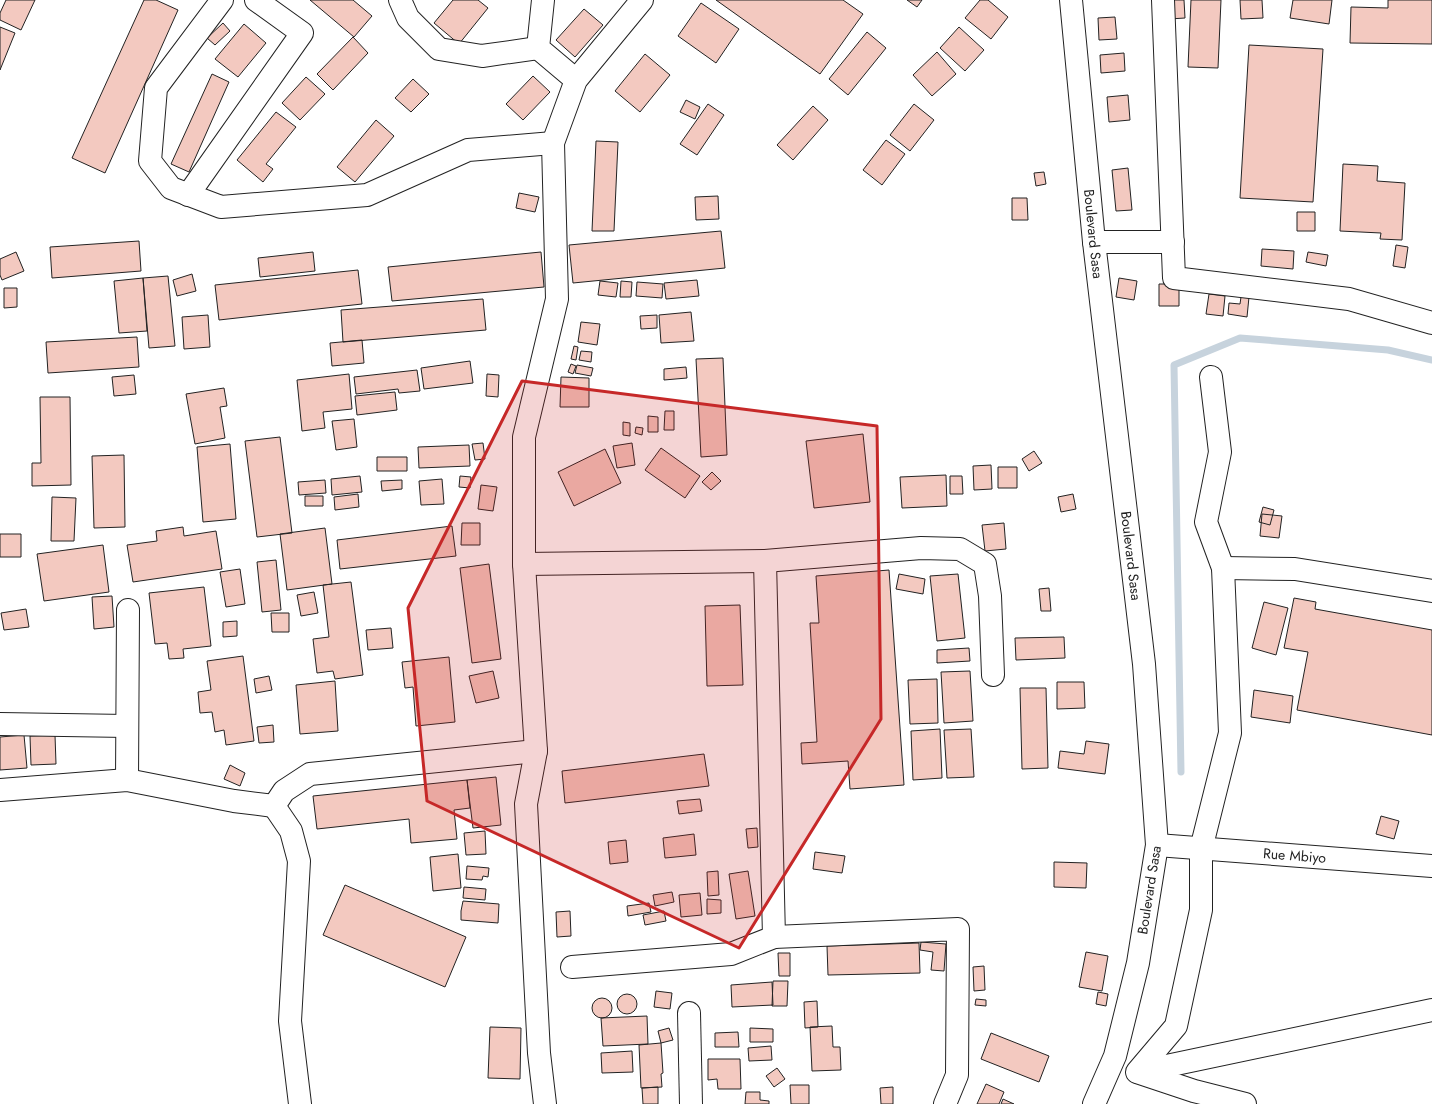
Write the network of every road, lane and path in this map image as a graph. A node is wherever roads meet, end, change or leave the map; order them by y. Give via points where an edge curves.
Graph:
1 (222, 0) edge
2 (256, 0) edge
3 (400, 0) edge
4 (543, 0) edge
5 (642, 0) edge
6 (1071, 0) edge
7 (1163, 0) edge
8 (538, 48) junction
9 (576, 80) junction
10 (554, 143) junction
11 (188, 195) junction
12 (1094, 242) junction
13 (1173, 242) junction
14 (1432, 323) edge
15 (1211, 377) dead end
16 (765, 561) junction
17 (524, 564) junction
18 (1223, 568) junction
19 (1432, 591) edge
20 (128, 610) dead end
21 (993, 675) dead end
22 (0, 724) edge
23 (127, 726) junction
24 (536, 751) junction
25 (127, 780) junction
26 (0, 790) edge
27 (274, 806) junction
28 (1157, 845) junction
29 (1201, 849) junction
30 (1432, 866) edge
31 (774, 936) junction
32 (572, 967) dead end
33 (1432, 1010) edge
34 (689, 1013) dead end
35 (1115, 1056) junction
36 (1137, 1072) junction
37 (300, 1104) edge
38 (545, 1104) edge
39 (691, 1104) edge
40 (945, 1104) edge
41 (1094, 1104) edge
42 (1245, 1104) edge

1 - 11 street via 156,88 150,161 171,188
2 - 11 street via 302,33
3 - 8 street via 408,18 440,49 482,56
4 - 8 street
5 - 9 street
6 - 12 street, Boulevard Sasa
7 - 13 street
8 - 9 street
9 - 10 street
10 - 11 street via 468,150 367,196 221,207
10 - 17 street via 557,299 524,438
12 - 13 street
12 - 28 street, Boulevard Sasa via 1144,664
13 - 14 street via 1174,278 1349,299
15 - 18 street via 1220,452 1206,522
16 - 17 street
16 - 21 street via 922,548 960,549 985,564 990,596
16 - 31 street
17 - 24 street
18 - 19 street via 1295,569
18 - 29 street via 1230,733
20 - 23 street
22 - 23 street
23 - 25 street
24 - 27 street via 310,774 284,791
24 - 38 street via 526,804 538,1053
25 - 26 street
25 - 27 street via 234,801
27 - 37 street via 291,831 299,861 290,1021
28 - 29 street, Rue Mbiyo
28 - 35 street, Boulevard Sasa via 1138,963
29 - 30 street, Rue Mbiyo
29 - 36 street via 1201,910 1176,1026
31 - 32 street via 731,954
31 - 40 street via 958,929 957,1075
33 - 36 street
34 - 39 street
35 - 36 street
35 - 41 street, Boulevard Sasa
36 - 42 street via 1194,1091

